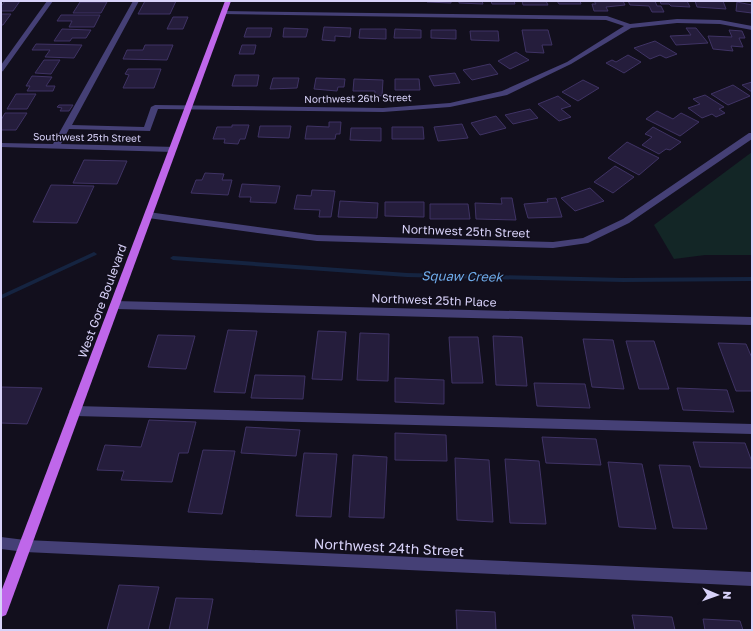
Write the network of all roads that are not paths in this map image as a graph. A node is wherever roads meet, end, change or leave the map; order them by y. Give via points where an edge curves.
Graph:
1 (50, 1) edge
2 (136, 1) edge
3 (228, 1) edge
4 (224, 13) junction
5 (630, 26) junction
6 (752, 28) edge
7 (1, 70) edge
8 (189, 108) junction
9 (67, 128) junction
10 (752, 135) edge
11 (1, 145) edge
12 (56, 146) junction
13 (173, 149) junction
14 (148, 215) junction
15 (115, 305) junction
16 (752, 321) edge
17 (75, 411) junction
18 (752, 429) edge
19 (1, 543) edge
20 (25, 546) junction
21 (752, 579) edge
22 (1, 610) edge

1 - 7 street
2 - 9 street
3 - 4 main road, West Gore Boulevard
4 - 5 street via 606,18
4 - 8 main road, West Gore Boulevard
5 - 6 street via 720,22
5 - 8 street, Northwest 26th Street via 569,63 504,93 450,105 383,110
8 - 9 street, Northwest 26th Street via 155,107 147,129
8 - 13 main road, West Gore Boulevard
9 - 12 street
10 - 14 street, Northwest 25th Street via 626,221 585,241 553,245 318,238
11 - 12 street, Southwest 25th Street
12 - 13 street, Southwest 25th Street
13 - 14 main road, West Gore Boulevard
14 - 15 main road, West Gore Boulevard
15 - 16 street, Northwest 25th Place
15 - 17 main road, West Gore Boulevard
17 - 18 street
17 - 20 main road, West Gore Boulevard
19 - 20 street, Northwest 24th Street
20 - 21 street, Northwest 24th Street
20 - 22 main road, West Gore Boulevard

